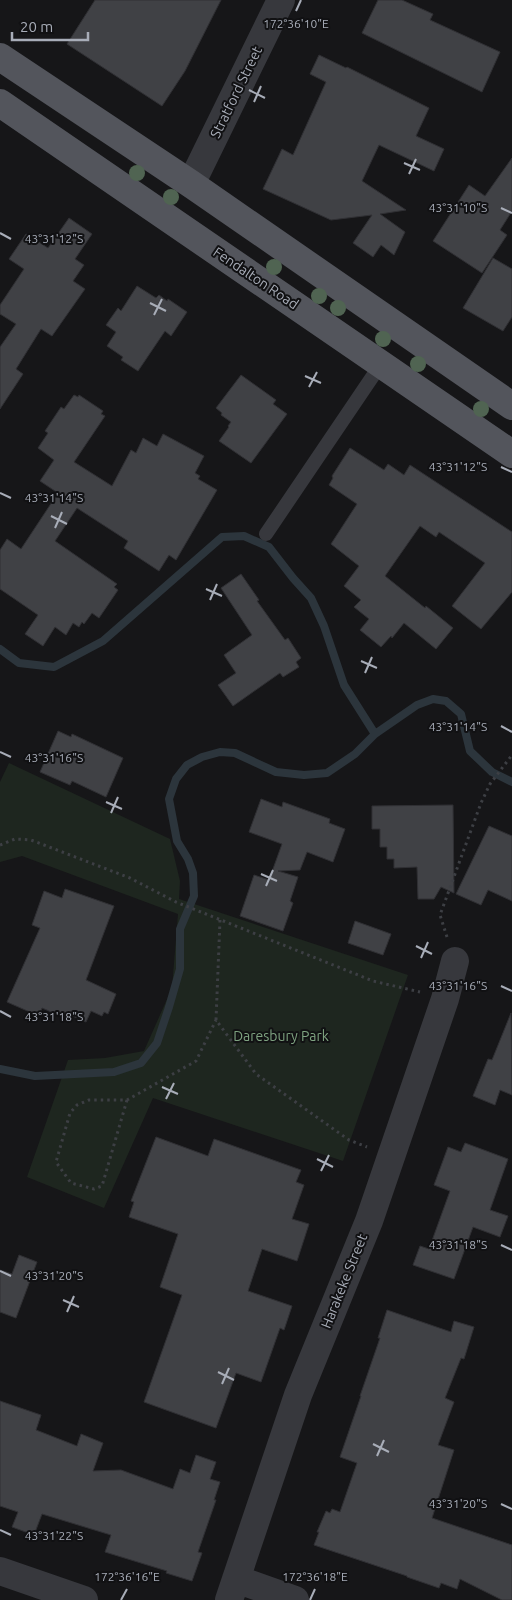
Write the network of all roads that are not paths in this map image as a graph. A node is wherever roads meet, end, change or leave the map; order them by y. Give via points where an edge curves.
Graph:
1 (281, 0) edge
2 (0, 57) edge
3 (0, 103) edge
4 (191, 184) junction
5 (381, 364) junction
6 (512, 406) edge
7 (512, 454) edge
8 (266, 534) dead end
9 (455, 961) road end
10 (0, 1571) edge
11 (232, 1590) edge
12 (84, 1600) edge
13 (295, 1600) edge

1 - 4 street, Stratford Street
2 - 4 main road
3 - 5 main road, Fendalton Road
4 - 6 main road
5 - 7 main road, Fendalton Road
5 - 8 lane
9 - 11 street, Harakeke Street via 445,1000 369,1221 298,1395
10 - 12 street
11 - 13 street

